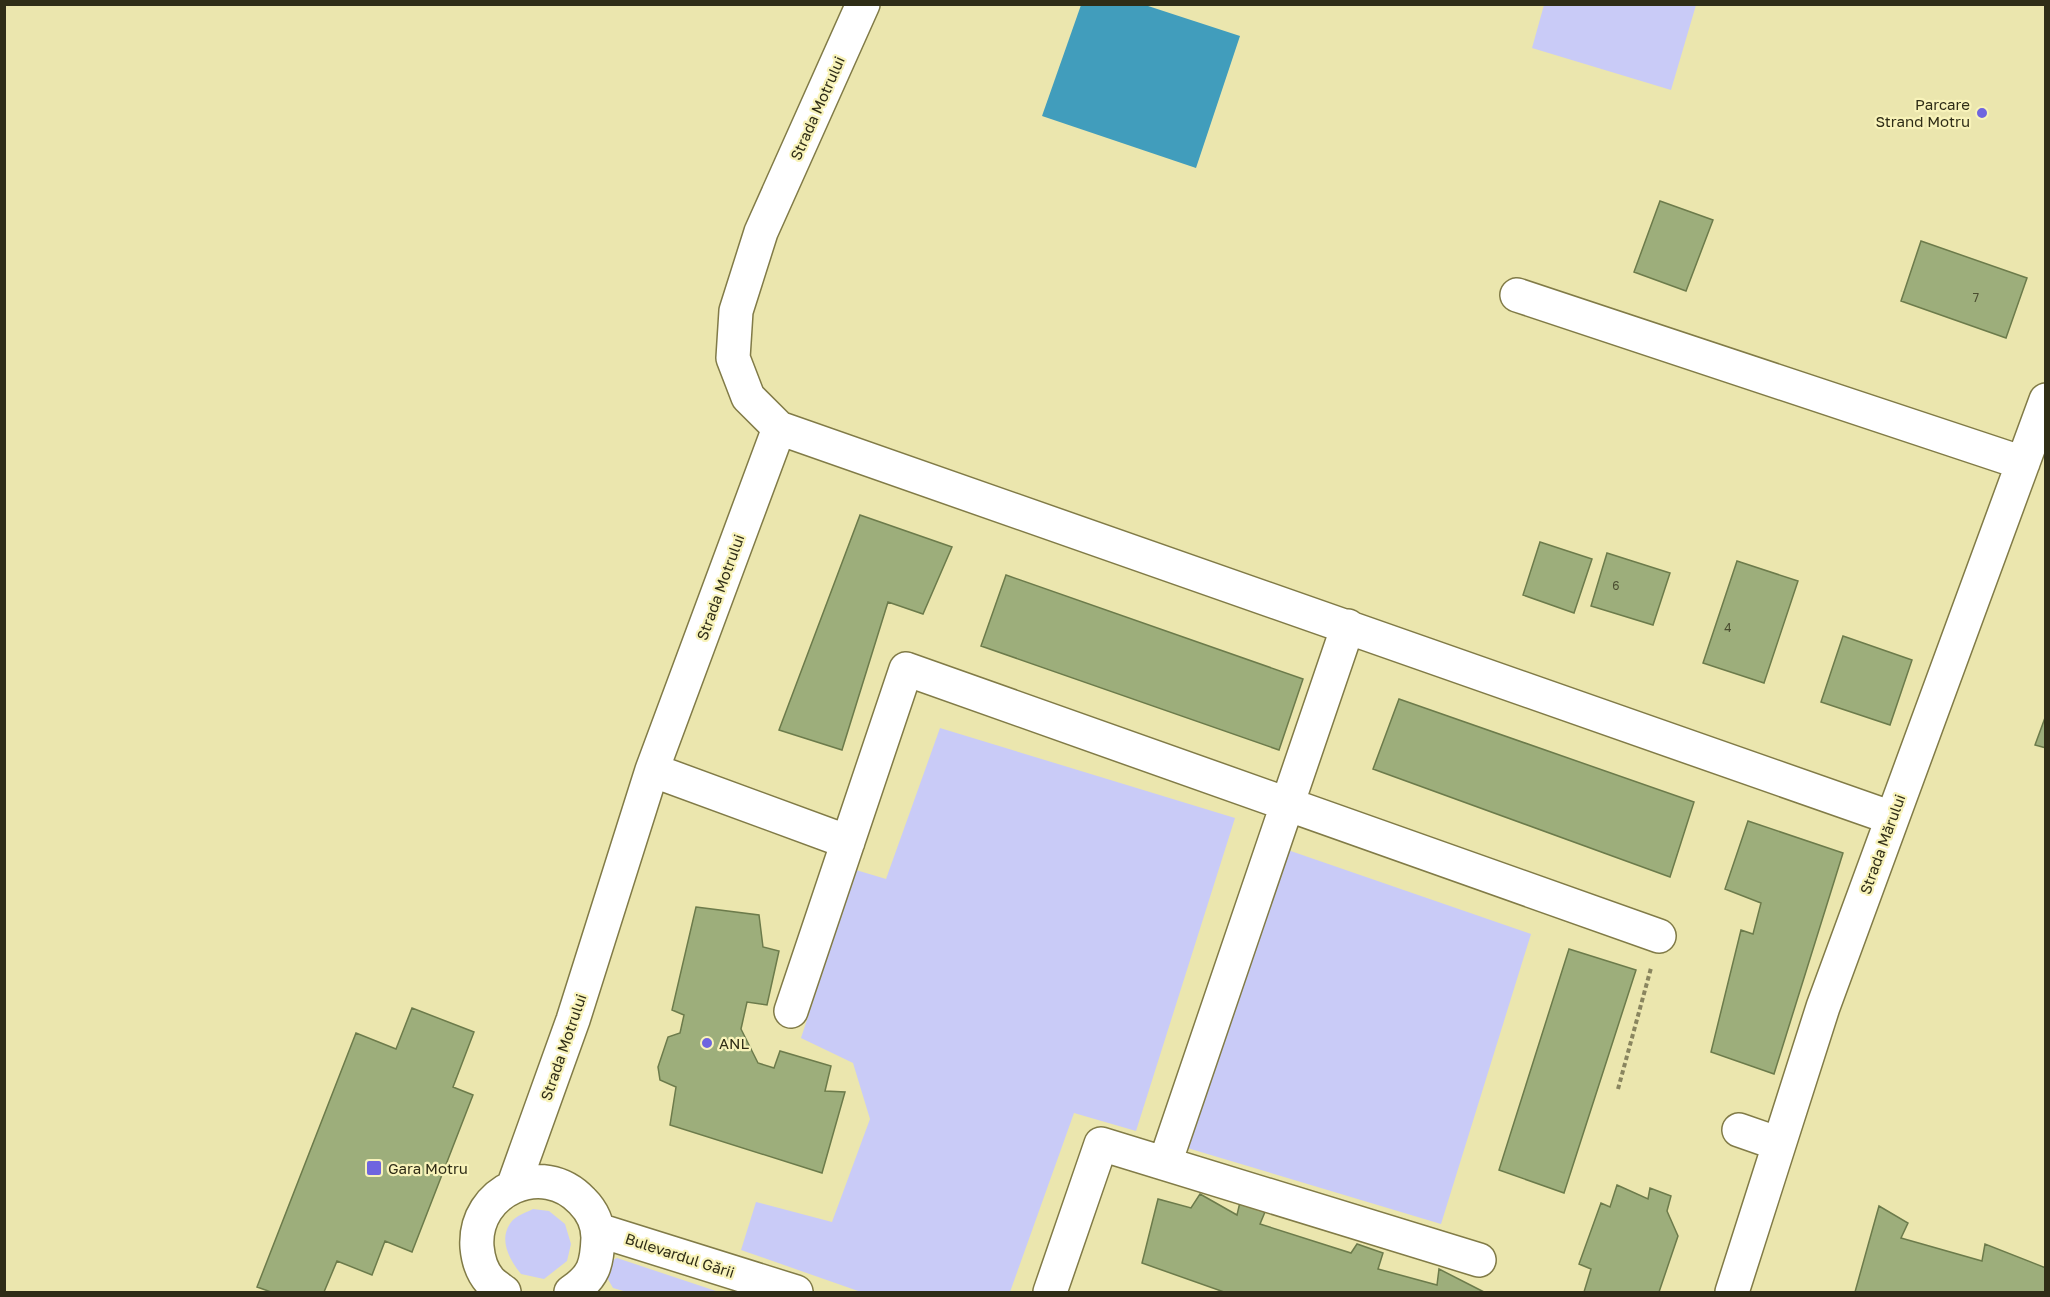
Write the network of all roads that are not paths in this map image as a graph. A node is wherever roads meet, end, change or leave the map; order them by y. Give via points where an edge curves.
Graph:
1 (863, 4) edge
2 (1517, 295) dead end
3 (2046, 400) edge
4 (779, 428) junction
5 (2023, 463) junction
6 (1348, 627) junction
7 (652, 770) junction
8 (1288, 804) junction
9 (1892, 818) junction
10 (848, 842) junction
11 (1659, 936) road end
12 (791, 1011) dead end
13 (1738, 1130) dead end
14 (1779, 1144) junction
15 (1165, 1163) junction
16 (513, 1187) junction
17 (598, 1230) junction
18 (1479, 1260) dead end
19 (478, 1280) edge
20 (504, 1293) edge
21 (571, 1293) edge
22 (796, 1293) edge
23 (1050, 1293) edge
24 (1732, 1293) edge

1 - 4 street, Strada Motrului via 761,232 736,311 733,358 748,397
2 - 5 street
3 - 5 street, Strada Mărului
4 - 6 street
4 - 7 street, Strada Motrului
5 - 9 street, Strada Mărului
6 - 8 street
6 - 9 street
7 - 10 street
7 - 16 street, Strada Motrului via 573,1020
8 - 10 street via 906,669
8 - 11 street
8 - 15 street
9 - 14 street, Strada Mărului via 1823,1006
10 - 12 street
13 - 14 street
14 - 24 street, Strada Mărului
15 - 18 street
15 - 23 street via 1101,1144
16 - 17 street via 547,1181 574,1192 589,1208
16 - 19 street via 499,1194 484,1212 476,1233
17 - 21 street via 597,1261 584,1284
17 - 22 street, Bulevardul Gării
19 - 20 street via 490,1281

